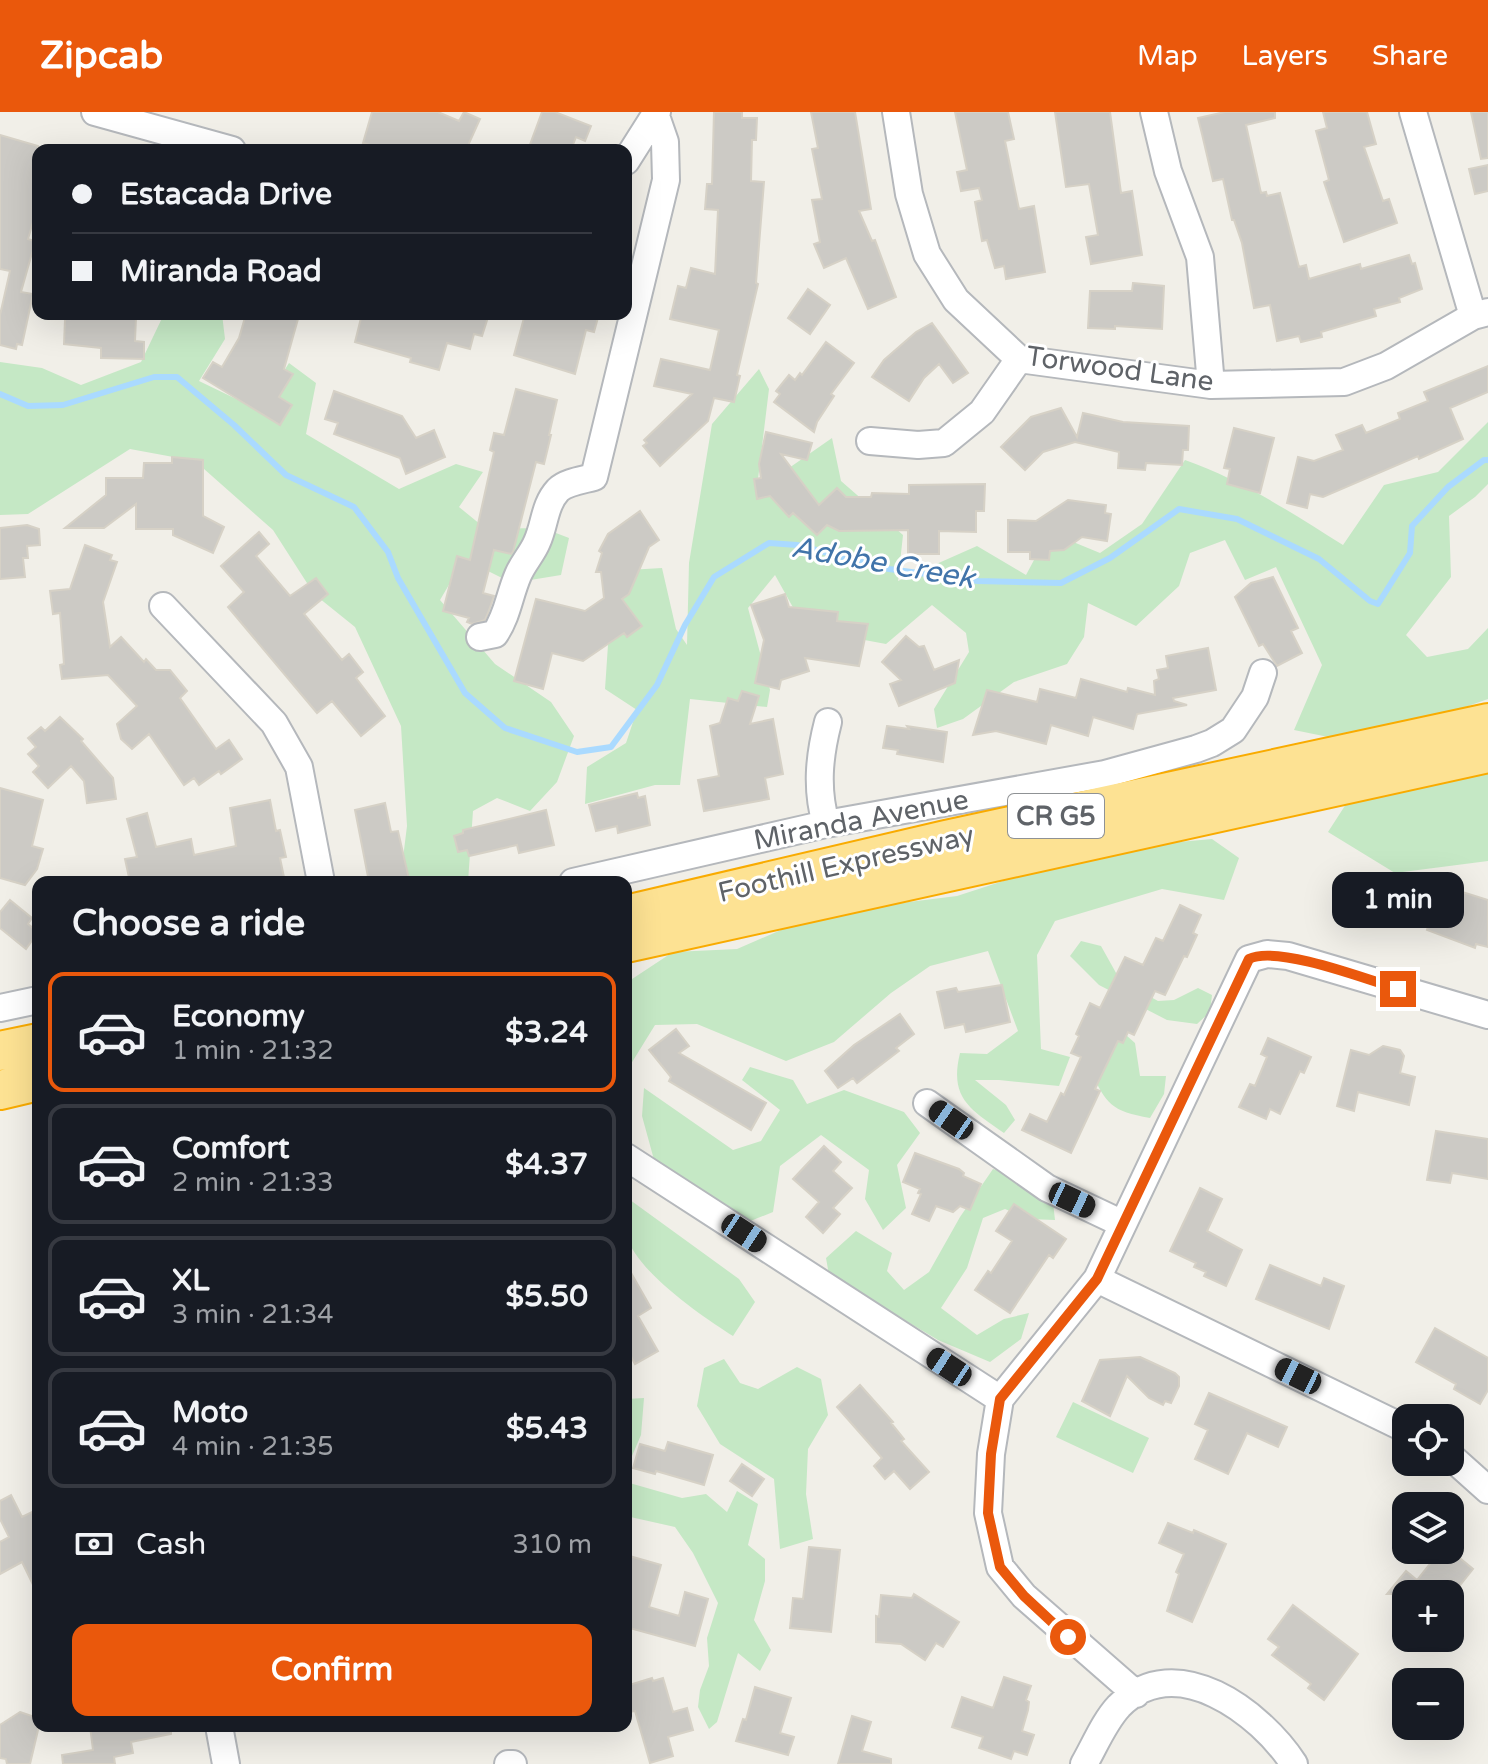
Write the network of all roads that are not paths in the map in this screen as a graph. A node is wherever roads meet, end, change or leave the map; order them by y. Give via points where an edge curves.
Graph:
1 (95, 112) edge
2 (896, 112) edge
3 (1154, 112) edge
4 (1413, 112) edge
5 (652, 113) edge
6 (206, 144) edge
7 (632, 150) edge
8 (1480, 314) edge
9 (1019, 359) junction
10 (1211, 385) junction
11 (870, 441) dead end
12 (163, 606) dead end
13 (480, 637) dead end
14 (1263, 673) dead end
15 (828, 722) dead end
16 (1488, 723) edge
17 (1488, 753) edge
18 (826, 824) junction
19 (320, 876) edge
20 (599, 876) edge
21 (632, 914) edge
22 (632, 942) edge
23 (32, 1001) edge
24 (0, 1008) edge
25 (1488, 1015) edge
26 (32, 1044) edge
27 (0, 1051) edge
28 (32, 1082) edge
29 (0, 1090) edge
30 (927, 1103) dead end
31 (632, 1161) edge
32 (1123, 1224) junction
33 (1097, 1279) junction
34 (1000, 1399) junction
35 (1392, 1422) edge
36 (1464, 1469) edge
37 (1488, 1490) edge
38 (1136, 1694) junction
39 (220, 1732) edge
40 (226, 1764) edge
41 (1084, 1764) edge
42 (1294, 1764) edge

1 - 6 street
2 - 9 street, Torwood Lane via 909,194 927,254 956,300
3 - 10 street via 1168,171 1200,257
4 - 8 street
5 - 7 street
5 - 13 street via 665,142 666,180 594,477 562,486 556,493 543,515 539,539 520,570 506,617 495,634
8 - 10 street, Torwood Lane via 1386,366 1344,382
9 - 10 street, Torwood Lane
9 - 11 street via 982,412 944,443
12 - 19 street via 274,723 299,767
14 - 18 street, Miranda Avenue via 1255,697 1233,730 1196,749 1105,774
15 - 18 street via 819,754
16 - 21 highway, Foothill Expressway / CR G5
17 - 22 highway, Foothill Expressway / CR G5
18 - 20 street, Miranda Avenue
23 - 24 street
25 - 32 street via 1288,956 1249,959
26 - 27 highway
28 - 29 highway
30 - 32 street via 1047,1188
31 - 34 street
32 - 33 street
33 - 34 street
33 - 35 street
34 - 38 street via 988,1513 1000,1567 1024,1596
36 - 37 street
38 - 41 street via 1109,1718
38 - 42 street via 1175,1684 1210,1691 1280,1741
39 - 40 street

